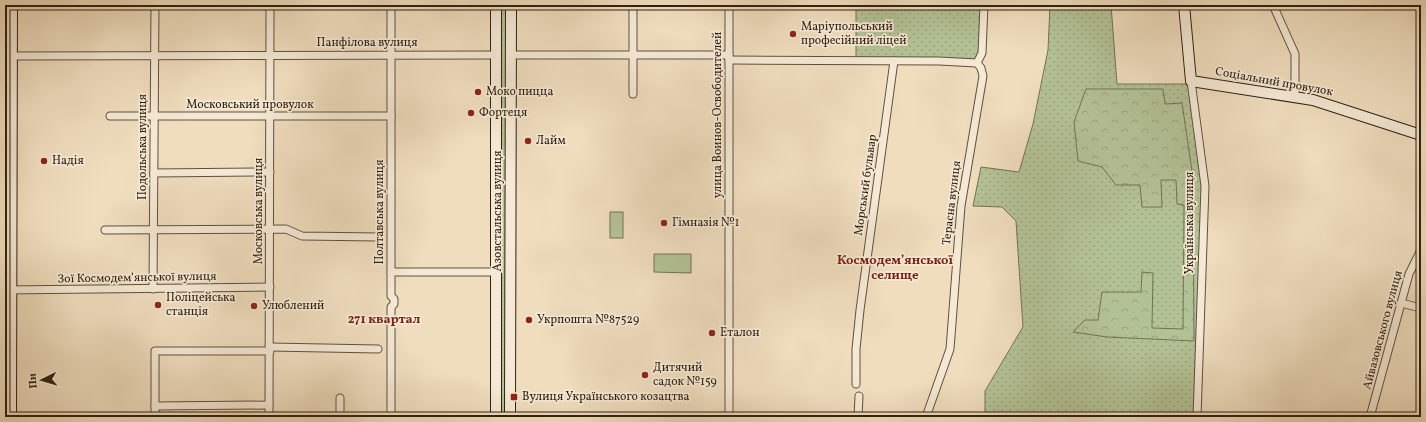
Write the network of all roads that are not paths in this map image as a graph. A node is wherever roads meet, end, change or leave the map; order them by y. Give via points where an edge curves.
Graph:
1 (12, 5) edge
2 (155, 5) edge
3 (270, 5) edge
4 (391, 5) edge
5 (496, 5) edge
6 (511, 5) edge
7 (633, 5) edge
8 (729, 5) edge
9 (984, 5) edge
10 (1184, 5) edge
11 (1272, 5) edge
12 (496, 55) junction
13 (511, 55) junction
14 (633, 55) junction
15 (8, 56) edge
16 (154, 56) junction
17 (270, 56) junction
18 (391, 56) junction
19 (729, 58) junction
20 (894, 61) junction
21 (977, 63) junction
22 (1191, 81) junction
23 (633, 94) dead end
24 (1295, 96) junction
25 (110, 116) dead end
26 (154, 116) junction
27 (270, 116) junction
28 (391, 116) junction
29 (496, 130) junction
30 (511, 130) junction
31 (1421, 135) edge
32 (270, 172) junction
33 (154, 173) junction
34 (270, 229) junction
35 (105, 230) dead end
36 (154, 230) junction
37 (378, 237) dead end
38 (1421, 250) edge
39 (391, 272) junction
40 (496, 272) junction
41 (510, 272) junction
42 (270, 288) junction
43 (153, 289) junction
44 (8, 290) edge
45 (1401, 303) junction
46 (1421, 308) edge
47 (270, 349) junction
48 (378, 349) dead end
49 (856, 384) dead end
50 (859, 396) dead end
51 (8, 398) edge
52 (340, 398) dead end
53 (270, 405) junction
54 (155, 406) junction
55 (11, 417) edge
56 (155, 417) edge
57 (269, 417) edge
58 (340, 417) edge
59 (391, 417) edge
60 (496, 417) edge
61 (510, 417) edge
62 (729, 417) edge
63 (858, 417) edge
64 (926, 417) edge
65 (1197, 417) edge
66 (1370, 417) edge

1 - 15 street
2 - 16 street, Подольська вулиця
3 - 17 street, Московська вулиця
4 - 18 street, Полтавська вулиця
5 - 12 street, Азовстальська вулиця
6 - 13 street, Азовстальська вулиця
7 - 14 street
8 - 19 street, улица Воинов-Освободителей
9 - 21 street via 982,53
10 - 22 street, Українська вулиця
11 - 24 street via 1294,54
12 - 13 street, Панфілова вулиця
12 - 18 street, Панфілова вулиця
12 - 29 street, Азовстальська вулиця
13 - 14 street, Панфілова вулиця
13 - 30 street, Азовстальська вулиця
14 - 19 street, Панфілова вулиця
14 - 23 street
15 - 16 street, Панфілова вулиця
15 - 44 street
16 - 17 street, Панфілова вулиця
16 - 26 street, Подольська вулиця
17 - 18 street, Панфілова вулиця
17 - 27 street, Московська вулиця
18 - 28 street, Полтавська вулиця
19 - 20 street
19 - 62 street, улица Воинов-Освободителей
20 - 21 street
20 - 49 street, Морський бульвар via 860,310
21 - 64 street, Терасна вулиця via 983,76 960,206 950,349
22 - 24 street, Соціальний провулок
22 - 65 street, Українська вулиця via 1205,186
24 - 31 street, Соціальний провулок via 1329,104
25 - 26 street, Московський провулок
26 - 27 street, Московський провулок
26 - 33 street, Подольська вулиця
27 - 28 street, Московський провулок
27 - 32 street, Московська вулиця
28 - 39 street, Полтавська вулиця
29 - 30 street
29 - 40 street, Азовстальська вулиця
30 - 41 street, Азовстальська вулиця
32 - 33 street
32 - 34 street, Московська вулиця
33 - 36 street, Подольська вулиця
34 - 36 street
34 - 37 street via 286,229 302,236
34 - 42 street, Московська вулиця
35 - 36 street
36 - 43 street, Подольська вулиця
38 - 45 street, Айвазовського вулиця via 1409,274
39 - 40 street
39 - 59 street, Полтавська вулиця via 391,296 394,299 391,307
40 - 41 street
40 - 60 street, Азовстальська вулиця
41 - 61 street, Азовстальська вулиця
42 - 43 street, Зої Космодем’янської вулиця
42 - 47 street, Московська вулиця
43 - 44 street, Зої Космодем’янської вулиця
44 - 51 street
45 - 46 street
45 - 66 street, Айвазовського вулиця
47 - 48 street
47 - 53 street, Московська вулиця
47 - 54 street via 155,351
50 - 63 street
51 - 55 street
52 - 58 street
53 - 54 street
53 - 57 street, Московська вулиця
54 - 56 street

